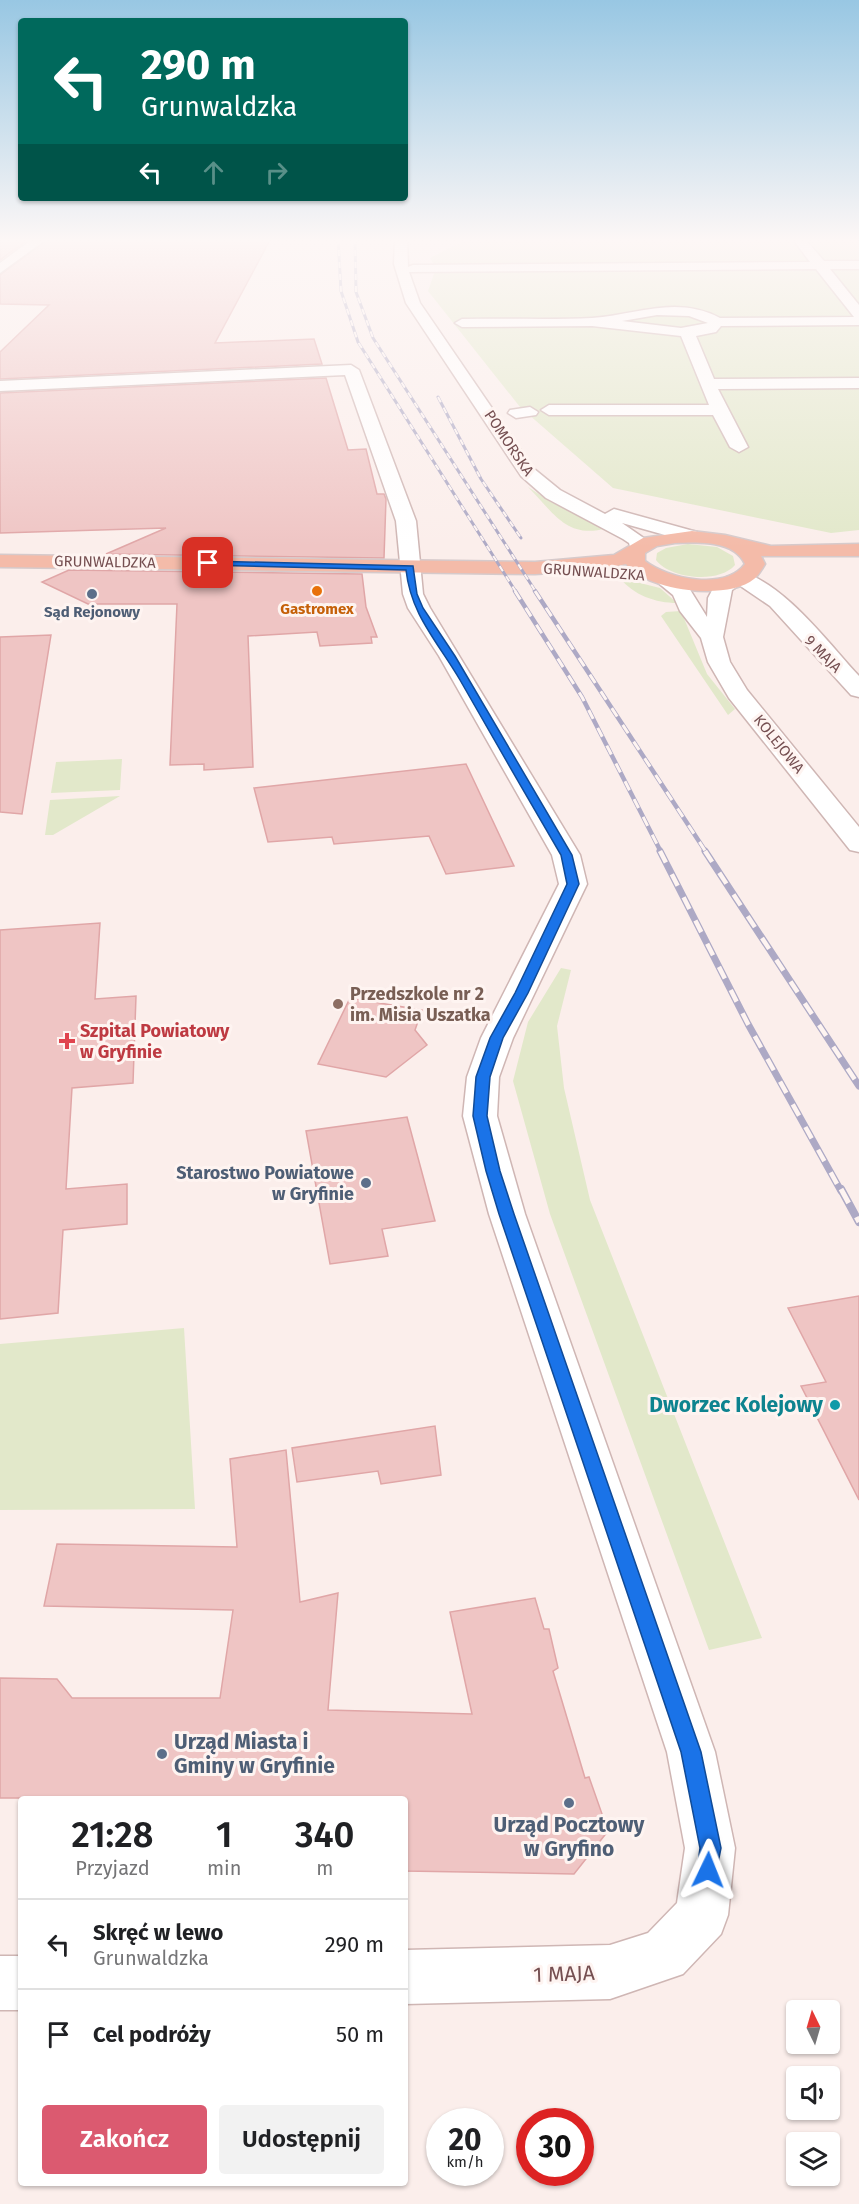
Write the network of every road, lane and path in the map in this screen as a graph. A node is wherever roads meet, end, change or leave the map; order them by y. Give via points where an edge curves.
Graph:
1 (438, 341) edge
2 (691, 341) edge
3 (859, 383) edge
4 (711, 384) junction
5 (0, 386) edge
6 (549, 410) dead end
7 (719, 410) junction
8 (739, 447) dead end
9 (575, 505) junction
10 (690, 536) junction
11 (740, 547) junction
12 (637, 550) junction
13 (859, 550) edge
14 (859, 560) edge
15 (0, 561) edge
16 (410, 567) junction
17 (535, 568) junction
18 (741, 577) junction
19 (660, 578) junction
20 (712, 637) junction
21 (851, 654) dead end
22 (827, 657) junction
23 (859, 690) edge
24 (859, 844) edge
25 (408, 1977) edge
26 (0, 1983) edge
27 (18, 1983) edge

1 - 9 street, POMORSKA via 527,472 546,489
2 - 4 street
3 - 4 street
4 - 7 street
5 - 16 street via 351,370 406,521
6 - 7 street
7 - 8 street
9 - 10 street, POMORSKA
9 - 12 street, POMORSKA via 630,535 638,541
10 - 11 main road, GRUNWALDZKA
10 - 12 main road, GRUNWALDZKA via 660,539
11 - 13 main road, GRUNWALDZKA via 771,552
11 - 18 main road via 754,560
12 - 17 main road, GRUNWALDZKA via 619,560
12 - 19 main road via 635,563
14 - 18 main road, GRUNWALDZKA via 780,566
15 - 16 main road, GRUNWALDZKA
16 - 17 main road, GRUNWALDZKA
16 - 25 street, 1 MAJA via 419,608 566,855 573,884 497,1038 483,1077 480,1116 507,1214 691,1752 710,1848 702,1915 664,1955 610,1972
17 - 19 main road, GRUNWALDZKA
18 - 19 main road, GRUNWALDZKA via 700,585
18 - 20 street via 720,588 720,616
18 - 22 street, 9 MAJA via 777,602
19 - 20 street, KOLEJOWA via 682,592 691,611
20 - 24 street, KOLEJOWA via 732,686
21 - 22 street
22 - 23 street, 9 MAJA
26 - 27 street

